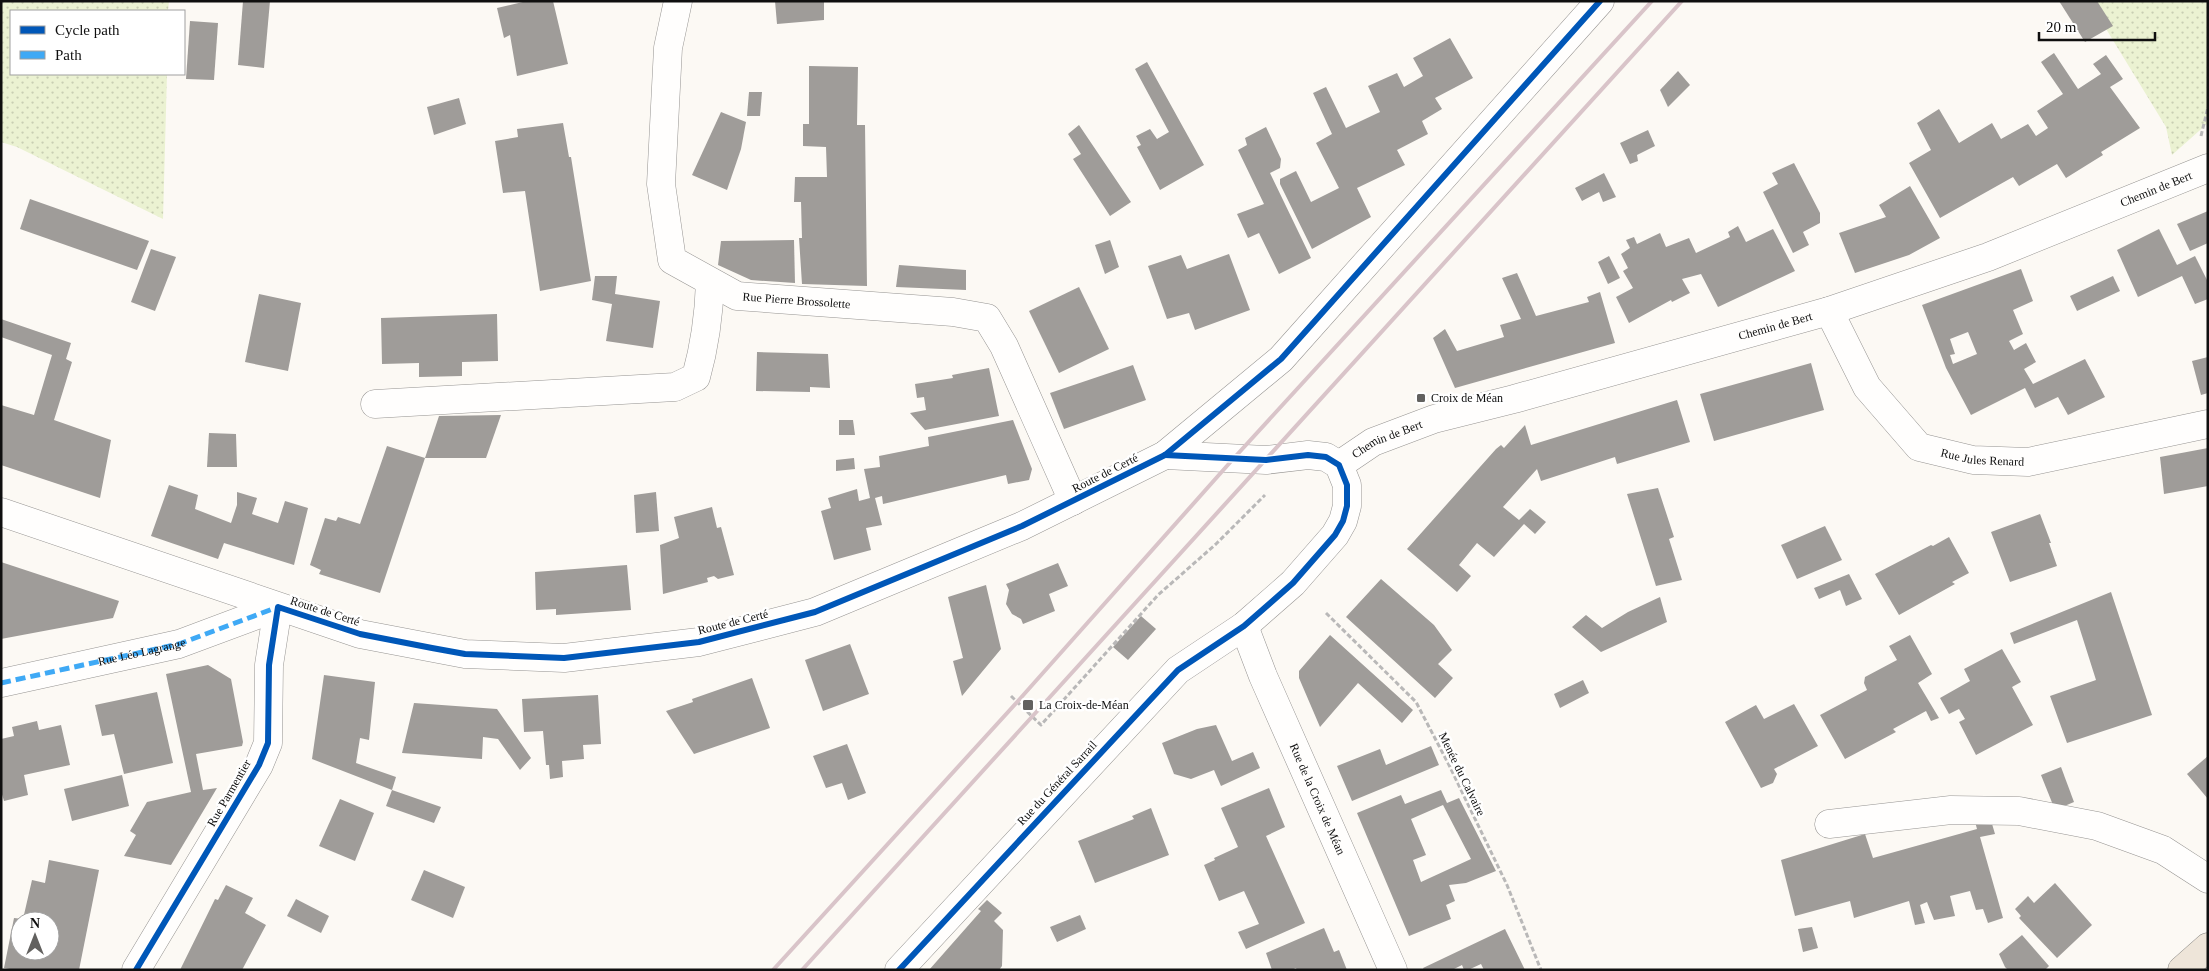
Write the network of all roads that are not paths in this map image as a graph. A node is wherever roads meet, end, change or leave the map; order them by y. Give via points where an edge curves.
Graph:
1 (678, 1) edge
2 (1600, 1) edge
3 (2204, 156) edge
4 (710, 282) junction
5 (1829, 311) junction
6 (375, 404) dead end
7 (2208, 424) edge
8 (1165, 455) junction
9 (1339, 466) junction
10 (1073, 502) junction
11 (1, 512) edge
12 (278, 607) junction
13 (1244, 626) junction
14 (1, 683) edge
15 (1829, 824) dead end
16 (2208, 879) edge
17 (2208, 947) edge
18 (136, 970) edge
19 (899, 970) edge
20 (1393, 970) edge
21 (2182, 970) edge

1 - 4 street, Rue Pierre Brossolette via 668,48 661,184 672,260
2 - 8 street, Route de Certé via 1280,359
3 - 5 street, Chemin de Bert via 1988,257
4 - 6 street via 703,354 696,377 675,387
4 - 10 street, Rue Pierre Brossolette via 737,296 953,312 987,318 1004,346
5 - 7 street, Rue Jules Renard via 1867,387 1919,448 1974,460 2028,462
5 - 9 street, Chemin de Bert via 1434,419 1373,442
8 - 9 street via 1266,460 1308,454 1326,457
8 - 10 street, Route de Certé
9 - 13 street, Rue du Général Sarrail via 1347,485 1347,506 1335,535 1293,583
10 - 12 street, Route de Certé via 816,612 699,642 564,658 465,654 360,634
11 - 12 street, Route de Certé
12 - 14 street, Rue Léo Lagrange via 179,644
12 - 18 street, Rue Parmentier via 269,666 268,743 260,764
13 - 19 street, Rue du Général Sarrail via 1178,670
13 - 20 street, Rue de la Croix de Méan
15 - 16 street via 1951,810 2018,812 2097,826 2163,850
17 - 21 main road

